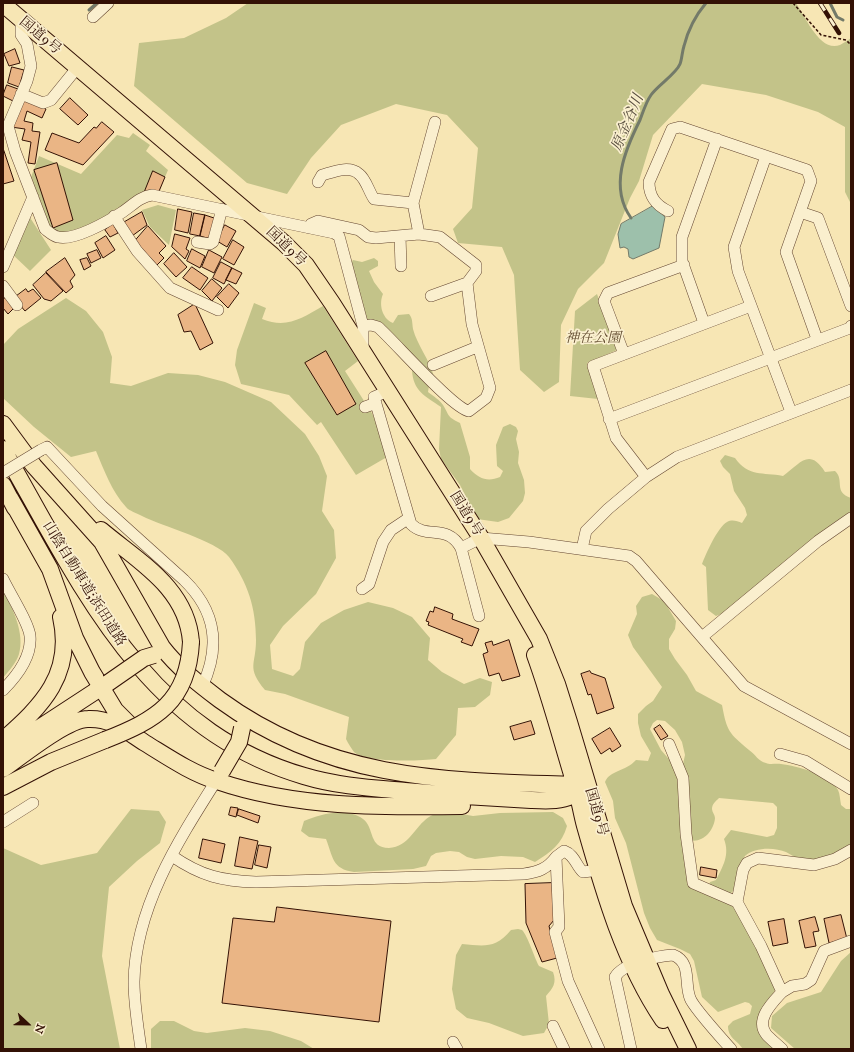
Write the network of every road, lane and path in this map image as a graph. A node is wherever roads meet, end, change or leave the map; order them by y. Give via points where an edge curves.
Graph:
1 (108, 3) edge
2 (793, 3) edge
3 (3, 4) edge
4 (93, 17) dead end
5 (21, 21) junction
6 (851, 45) edge
7 (77, 68) junction
8 (22, 94) junction
9 (435, 122) dead end
10 (717, 139) junction
11 (766, 156) junction
12 (318, 182) dead end
13 (33, 197) junction
14 (413, 203) junction
15 (222, 209) junction
16 (668, 211) dead end
17 (800, 212) junction
18 (251, 215) junction
19 (114, 216) junction
20 (309, 228) junction
21 (419, 234) junction
22 (400, 236) junction
23 (197, 242) dead end
24 (684, 265) junction
25 (401, 266) dead end
26 (3, 267) edge
27 (467, 284) junction
28 (3, 286) edge
29 (431, 296) dead end
30 (17, 305) dead end
31 (751, 306) junction
32 (851, 306) edge
33 (218, 310) dead end
34 (704, 323) junction
35 (363, 326) junction
36 (851, 326) edge
37 (817, 339) junction
38 (477, 347) junction
39 (363, 352) junction
40 (624, 354) junction
41 (770, 357) junction
42 (433, 365) dead end
43 (851, 390) edge
44 (388, 391) junction
45 (791, 412) junction
46 (609, 419) junction
47 (3, 424) edge
48 (3, 449) edge
49 (3, 473) edge
50 (646, 477) junction
51 (54, 488) junction
52 (7, 492) edge
53 (409, 518) junction
54 (851, 518) edge
55 (481, 538) junction
56 (461, 548) junction
57 (582, 549) junction
58 (492, 556) junction
59 (3, 579) edge
60 (362, 589) dead end
61 (479, 616) dead end
62 (702, 637) junction
63 (171, 659) junction
64 (104, 686) junction
65 (202, 686) junction
66 (3, 690) edge
67 (237, 712) junction
68 (3, 740) edge
69 (561, 740) junction
70 (669, 744) dead end
71 (851, 744) edge
72 (3, 754) edge
73 (780, 754) dead end
74 (176, 761) junction
75 (3, 769) edge
76 (219, 776) junction
77 (509, 781) junction
78 (3, 787) edge
79 (376, 789) junction
80 (851, 789) edge
81 (583, 791) junction
82 (546, 800) junction
83 (33, 803) dead end
84 (3, 822) edge
85 (585, 826) junction
86 (851, 850) edge
87 (172, 856) junction
88 (556, 856) junction
89 (599, 870) junction
90 (737, 902) junction
91 (851, 941) edge
92 (639, 962) junction
93 (782, 992) junction
94 (553, 1026) dead end
95 (141, 1049) edge
96 (564, 1049) edge
97 (599, 1049) edge
98 (631, 1049) edge
99 (683, 1049) edge
100 (688, 1049) edge
101 (731, 1049) edge
102 (782, 1049) edge

1 - 4 street
2 - 6 path via 821,35 846,40
3 - 5 highway, 国道9号
5 - 7 highway, 国道9号
5 - 8 street via 21,35 27,44 31,66
7 - 8 street via 51,100 43,103
7 - 18 highway, 国道9号
8 - 13 street via 8,126
9 - 14 street
10 - 11 street
10 - 16 street via 680,127 672,129 649,182 649,191 654,200
10 - 24 street via 682,237
11 - 17 street via 807,170 811,181
11 - 31 street via 734,247 738,271
12 - 14 street via 322,175 343,169 359,174 374,199
13 - 19 street via 45,229 59,238 84,232
13 - 26 street
14 - 21 street
15 - 18 street
15 - 19 street via 152,195 143,196
15 - 23 street via 213,242
17 - 32 street via 818,218
17 - 37 street via 786,252
18 - 20 street
18 - 39 highway, 国道9号 via 306,265
19 - 33 street via 137,251 170,288
20 - 22 street via 318,221 359,230 368,237
20 - 35 street via 339,236
21 - 22 street
21 - 27 street via 445,240 476,265 476,271
22 - 25 street
24 - 34 street
24 - 40 street via 608,293 604,302
27 - 29 street
27 - 38 street
28 - 30 street
31 - 34 street
31 - 41 street
34 - 40 street
35 - 38 street via 378,327 464,411 468,411 486,398 490,388
35 - 39 street
36 - 37 street
37 - 41 street
38 - 42 street
39 - 44 highway, 国道9号
40 - 46 street via 593,366
41 - 45 street
41 - 46 street
43 - 45 street
44 - 53 street via 374,397 370,405
44 - 55 highway, 国道9号
45 - 50 street via 677,458
46 - 50 street via 616,438
47 - 51 highway
48 - 79 highway, 山陰自動車道;浜田道路 via 103,619 139,668 175,705 216,736 259,759 305,776
49 - 65 street, bridge via 47,447 102,506 195,591 204,603 213,631 212,660
50 - 57 street via 586,531
51 - 63 highway via 102,542
51 - 78 highway, bridge via 165,583 181,605 190,630 188,670 169,705 144,723 51,762
52 - 64 highway via 50,569 83,656
52 - 68 highway via 54,593 62,624 64,648 59,671 49,692 33,712
53 - 56 street via 416,529 450,534
53 - 60 street via 391,530 384,542 370,584
54 - 62 street via 818,541
55 - 56 street
55 - 57 street
55 - 58 highway, 国道9号
56 - 61 street
57 - 62 street via 618,553 636,561
58 - 69 highway, 国道9号 via 530,643
58 - 81 highway, 国道9号 via 527,616 557,684 578,751
59 - 66 street via 30,635 25,662
62 - 71 street via 744,686
63 - 64 highway, bridge via 154,655 144,658
63 - 65 highway
64 - 72 highway
64 - 74 highway via 115,710 153,745
65 - 67 highway
67 - 76 highway, bridge via 242,728 239,742
67 - 77 highway via 274,733 316,752 378,770 432,778
69 - 77 highway via 563,757 556,773 542,780
69 - 81 highway, 国道9号
70 - 90 street via 683,778 686,834 693,883
73 - 80 street via 805,761
74 - 75 highway via 112,722 86,719 66,727
74 - 76 highway
76 - 82 highway via 285,797 375,806 464,806
76 - 87 street
77 - 81 highway
79 - 81 highway
79 - 82 highway
81 - 82 highway via 568,798
81 - 85 highway, 国道9号
81 - 92 highway, 国道9号 via 618,886
82 - 85 highway via 562,802 572,808
83 - 84 street
85 - 89 highway, 国道9号
86 - 90 street via 835,859 814,865 753,859 743,870
87 - 88 street via 189,868 219,879 256,882 524,874 538,872 550,865
87 - 95 street via 146,911 135,961 134,983
88 - 89 street via 564,851 574,858 584,872
88 - 97 street via 559,927 555,932 568,981
89 - 92 highway, 国道9号 via 619,932
90 - 93 street
91 - 93 street via 824,951 812,980
92 - 98 street via 619,970 615,977
92 - 99 highway, 国道9号 via 657,1011
92 - 100 highway, 国道9号
92 - 101 street via 673,955 681,960 687,972 692,1002
93 - 102 street via 768,1008 763,1026 766,1034
94 - 96 street

